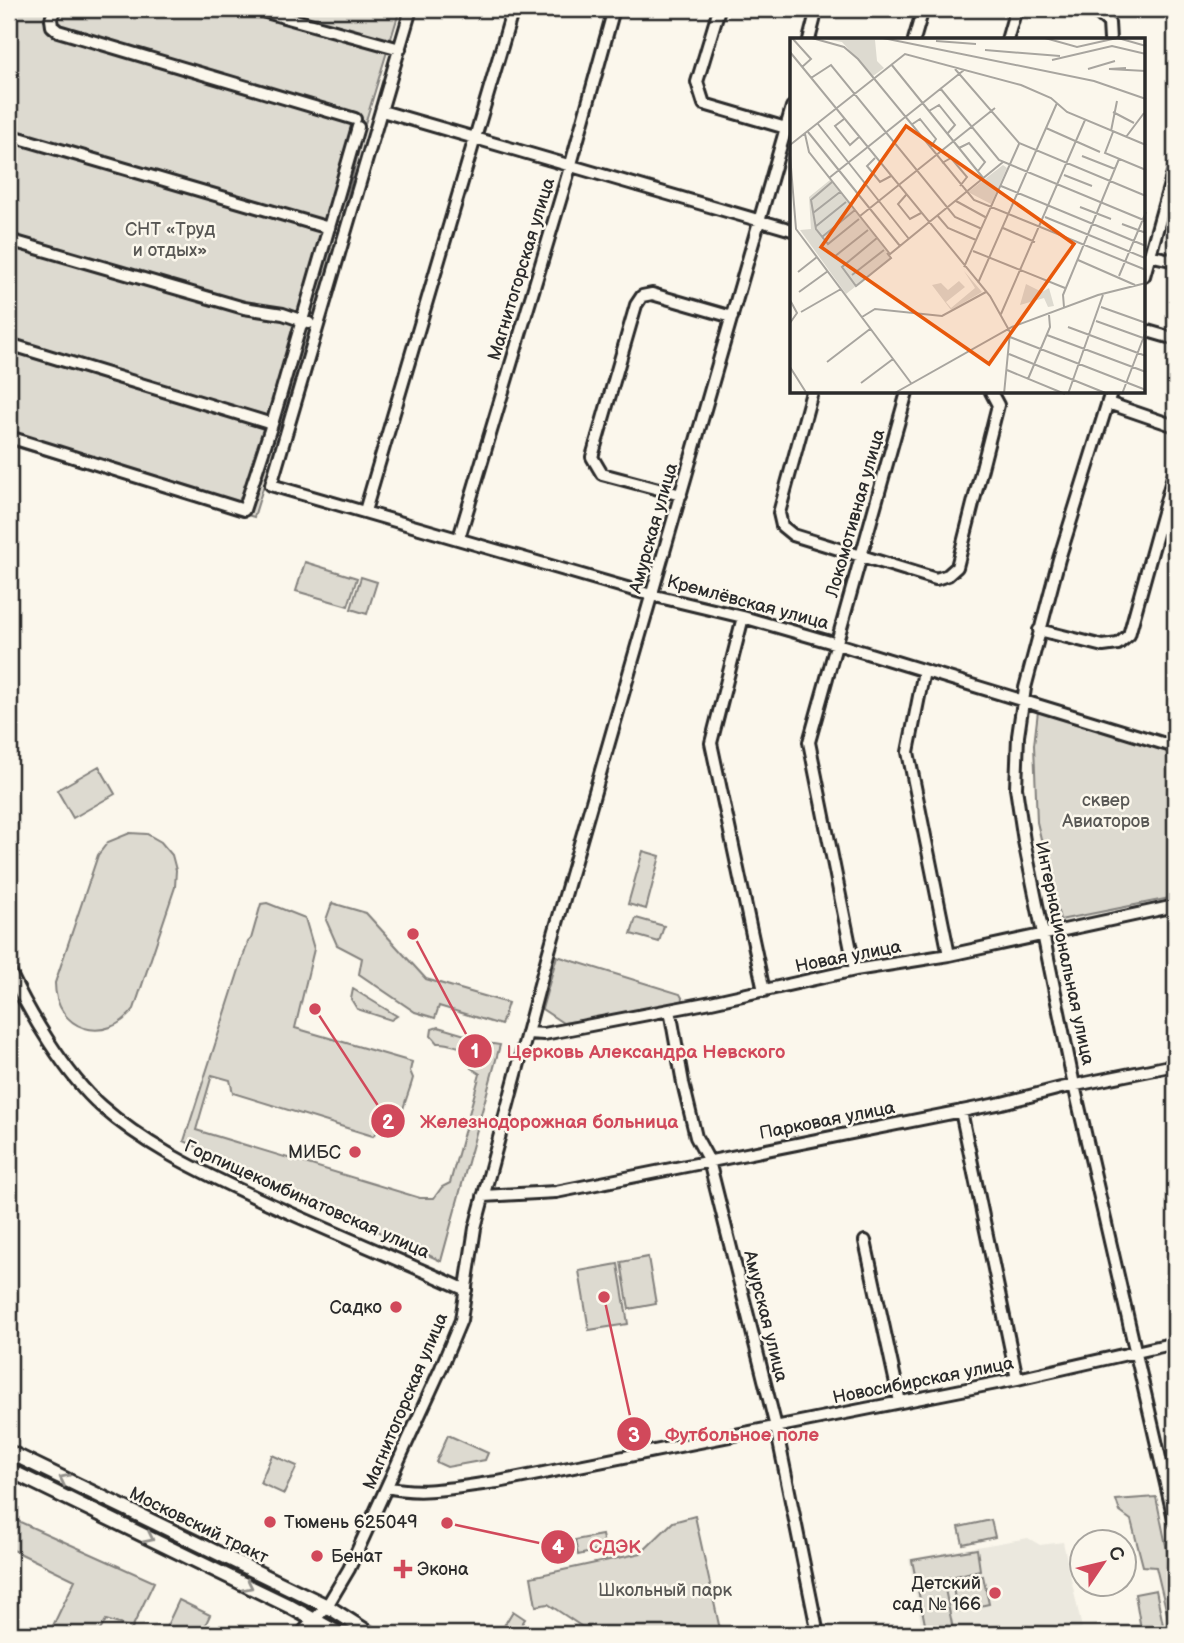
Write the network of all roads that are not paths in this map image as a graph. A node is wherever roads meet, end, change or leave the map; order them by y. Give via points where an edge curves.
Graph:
1 (55, 9) edge
2 (255, 9) edge
3 (411, 9) edge
4 (513, 9) edge
5 (614, 9) edge
6 (719, 9) edge
7 (817, 9) edge
8 (923, 9) edge
9 (1016, 9) edge
10 (1085, 9) edge
11 (810, 38) edge
12 (915, 38) edge
13 (1008, 38) edge
14 (1110, 38) edge
15 (400, 49) junction
16 (382, 111) junction
17 (790, 114) edge
18 (786, 128) junction
19 (9, 135) edge
20 (477, 137) junction
21 (571, 164) junction
22 (1175, 166) edge
23 (760, 221) junction
24 (329, 228) junction
25 (790, 229) edge
26 (9, 240) edge
27 (1149, 255) junction
28 (1175, 261) edge
29 (1146, 268) edge
30 (732, 317) junction
31 (302, 320) junction
32 (318, 326) junction
33 (1146, 331) edge
34 (1175, 339) edge
35 (9, 344) edge
36 (811, 394) edge
37 (906, 394) edge
38 (992, 394) edge
39 (1110, 397) edge
40 (272, 424) junction
41 (1175, 426) edge
42 (9, 438) edge
43 (1175, 470) edge
44 (681, 495) junction
45 (365, 511) junction
46 (459, 538) junction
47 (861, 558) junction
48 (651, 595) junction
49 (743, 617) junction
50 (1039, 630) junction
51 (837, 644) junction
52 (924, 671) junction
53 (1022, 701) junction
54 (1175, 747) edge
55 (1175, 906) edge
56 (1043, 935) junction
57 (949, 955) junction
58 (547, 958) joint
59 (9, 970) edge
60 (855, 970) junction
61 (764, 991) junction
62 (670, 1010) junction
63 (527, 1032) junction
64 (1175, 1065) edge
65 (1074, 1085) junction
66 (961, 1111) junction
67 (709, 1161) junction
68 (483, 1196) junction
69 (865, 1241) dead end
70 (466, 1290) junction
71 (1175, 1343) edge
72 (1136, 1352) junction
73 (1017, 1379) junction
74 (900, 1402) junction
75 (776, 1427) junction
76 (9, 1452) edge
77 (9, 1470) edge
78 (387, 1487) junction
79 (1175, 1523) edge
80 (327, 1606) junction
81 (315, 1620) junction
82 (301, 1634) edge
83 (340, 1634) edge
84 (371, 1634) edge
85 (818, 1634) edge

1 - 24 street via 51,19 58,31 357,123
2 - 15 street
3 - 15 street
4 - 20 street
5 - 21 street, Магнитогорская улица
6 - 18 street via 697,82 704,104
7 - 11 street
8 - 12 street
9 - 13 street
10 - 14 street via 1099,13 1109,23
15 - 16 street
16 - 20 street
16 - 32 street
17 - 18 street, Амурская улица
18 - 23 street, Амурская улица
19 - 24 street
20 - 21 street
20 - 45 street
21 - 23 street
21 - 46 street, Магнитогорская улица
22 - 27 street
23 - 25 street
23 - 30 street, Амурская улица
24 - 31 street
26 - 31 street via 244,308
27 - 28 street
27 - 29 street
30 - 44 street, Амурская улица
30 - 44 street via 652,294 642,296 632,317 593,457 602,474
31 - 32 street
31 - 40 street
32 - 45 street, Кремлёвская улица via 271,485
33 - 34 street
35 - 40 street
36 - 47 street via 779,513 782,526 793,535
37 - 47 street, Локомотивная улица
38 - 47 street via 998,405 957,567 936,579
39 - 41 street
39 - 50 street, Интернациональная улица
40 - 42 street via 244,510
43 - 50 street via 1129,635 1103,646
44 - 48 street, Амурская улица
45 - 46 street, Кремлёвская улица
46 - 48 street, Кремлёвская улица
47 - 51 street, Локомотивная улица
48 - 49 street, Кремлёвская улица
48 - 58 street, Амурская улица
49 - 51 street, Кремлёвская улица
49 - 61 street via 711,743
50 - 53 street, Интернациональная улица
51 - 52 street, Кремлёвская улица
51 - 60 street, Локомотивная улица via 809,742
52 - 53 street, Кремлёвская улица
52 - 57 street via 908,752
53 - 54 street, Кремлёвская улица
53 - 56 street, Интернациональная улица via 1016,788
55 - 56 street, Новая улица
56 - 57 street, Новая улица
56 - 65 street, Интернациональная улица
57 - 60 street, Новая улица
58 - 63 street, Магнитогорская улица
59 - 70 street, Горпищекомбинатовская улица via 40,1026 87,1091 162,1152 257,1199
60 - 61 street, Новая улица
61 - 62 street, Новая улица
62 - 63 street, Новая улица via 544,1034
62 - 67 street, Амурская улица via 696,1137
63 - 68 street, Магнитогорская улица
64 - 65 street, Парковая улица
65 - 66 street, Парковая улица
65 - 72 street, Интернациональная улица
66 - 67 street, Парковая улица
66 - 73 street
67 - 68 street, Парковая улица via 556,1192
67 - 75 street, Амурская улица
68 - 70 street, Магнитогорская улица
69 - 74 street
70 - 78 street, Магнитогорская улица via 455,1337
71 - 72 street, Новосибирская улица
72 - 73 street, Новосибирская улица
72 - 79 street, Интернациональная улица
73 - 74 street, Новосибирская улица
74 - 75 street, Новосибирская улица
75 - 78 street, Новосибирская улица via 498,1482 422,1491
75 - 85 street, Амурская улица
80 -> 76 main road, Московский тракт
77 -> 81 main road, Московский тракт
78 - 80 street, Магнитогорская улица
80 - 81 street, Магнитогорская улица
80 - 84 main road, Московский тракт
81 - 82 street, Магнитогорская улица
81 - 83 main road, Московский тракт

